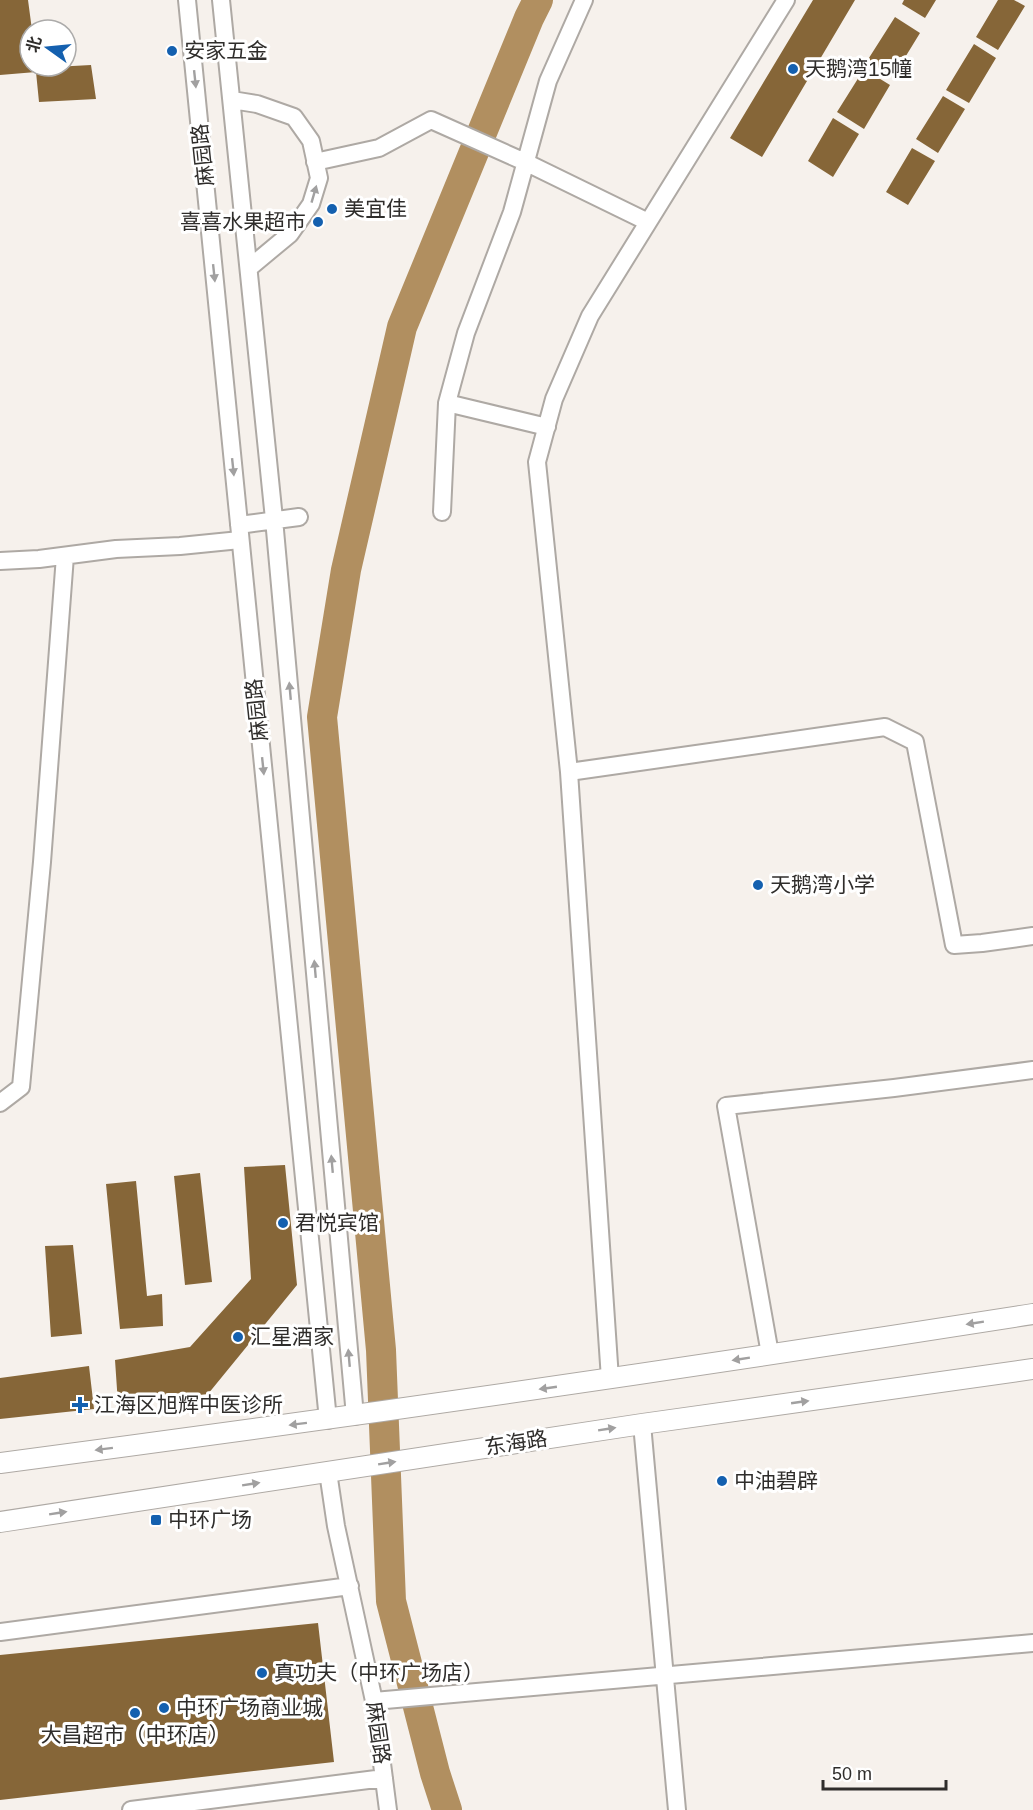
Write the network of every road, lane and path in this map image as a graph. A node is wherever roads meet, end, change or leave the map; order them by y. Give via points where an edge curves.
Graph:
1 (187, 0) edge
2 (221, 0) edge
3 (584, 0) edge
4 (786, 0) edge
5 (231, 100) junction
6 (315, 162) junction
7 (525, 162) junction
8 (648, 222) junction
9 (249, 268) junction
10 (447, 404) junction
11 (547, 427) junction
12 (442, 512) dead end
13 (299, 517) dead end
14 (274, 519) junction
15 (240, 532) junction
16 (65, 556) junction
17 (0, 561) edge
18 (569, 772) junction
19 (1033, 936) edge
20 (1033, 1070) edge
21 (0, 1103) edge
22 (1033, 1314) edge
23 (770, 1354) junction
24 (1033, 1369) edge
25 (610, 1379) junction
26 (355, 1416) junction
27 (328, 1420) junction
28 (642, 1424) junction
29 (0, 1463) edge
30 (328, 1472) junction
31 (0, 1522) edge
32 (350, 1586) junction
33 (0, 1632) edge
34 (1033, 1643) edge
35 (665, 1676) junction
36 (375, 1701) junction
37 (384, 1778) junction
38 (131, 1810) edge
39 (388, 1810) edge
40 (677, 1810) edge

1 -> 15 street, 麻园路
2 - 5 street, 麻园路
3 - 7 street via 548,81
4 - 8 street
5 - 6 street via 294,117 311,141
5 - 9 street, 麻园路
6 - 7 street via 379,148 431,120
9 -> 6 street via 290,234 311,204 319,178
7 - 8 street
7 - 10 street via 512,212 466,333
8 - 11 street via 590,316 554,399
9 - 14 street, 麻园路
10 - 11 street
10 - 12 street
11 - 18 street via 537,462
13 - 14 street
14 - 15 street
26 -> 14 street, 麻园路
15 - 16 street via 180,546
15 -> 27 street, 麻园路
16 - 17 street
16 - 21 street via 21,1087
18 - 19 street via 885,727 915,742 954,945
18 - 25 street
20 - 23 street via 726,1106
22 -> 23 main road
23 -> 25 main road
28 -> 24 main road, 东海路
25 -> 26 main road
26 - 27 main road
27 -> 29 main road
30 -> 28 main road, 东海路
28 - 35 street
31 -> 30 main road, 东海路
30 - 32 street, 麻园路
32 - 33 street
32 - 36 street, 麻园路
34 - 35 street
35 - 36 street
35 - 40 street
36 - 37 street, 麻园路
37 - 38 street
37 - 39 street, 麻园路

